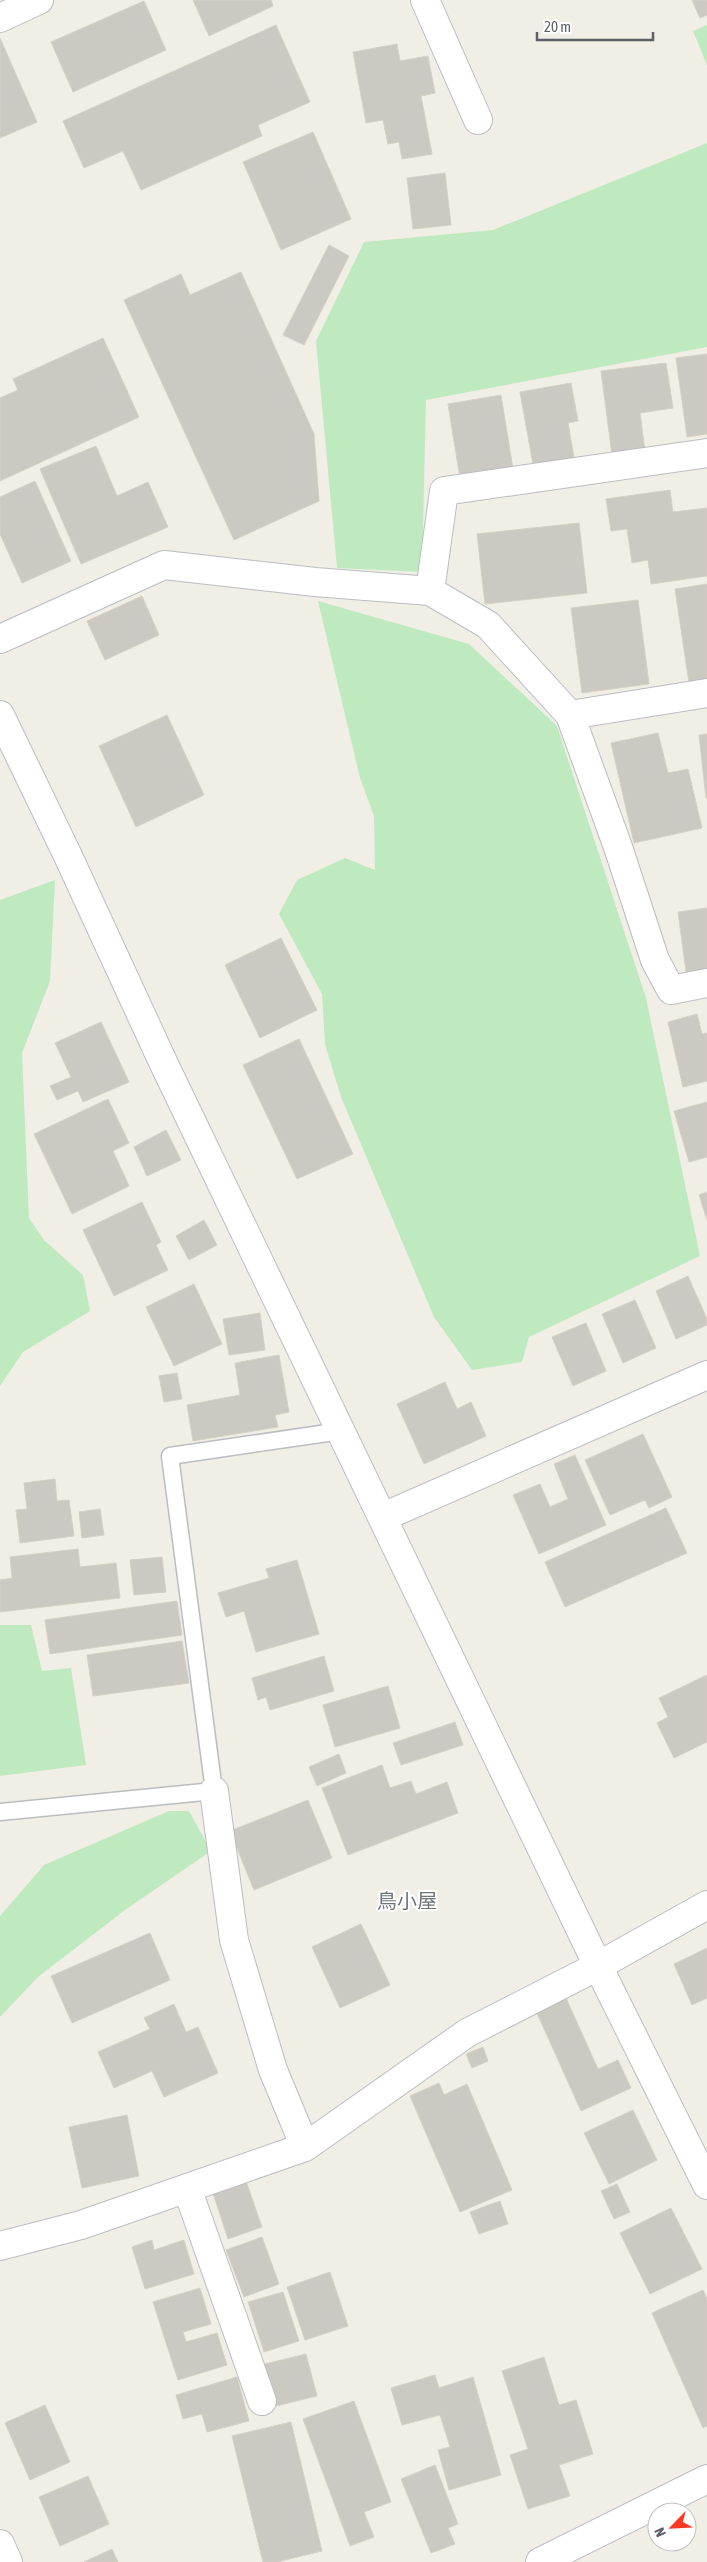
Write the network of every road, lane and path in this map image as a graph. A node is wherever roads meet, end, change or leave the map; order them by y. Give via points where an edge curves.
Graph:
1 (39, 0) edge
2 (425, 0) edge
3 (0, 18) edge
4 (478, 120) dead end
5 (707, 453) edge
6 (430, 590) junction
7 (0, 639) edge
8 (707, 694) edge
9 (0, 715) edge
10 (570, 715) junction
11 (707, 982) edge
12 (707, 1375) edge
13 (341, 1431) junction
14 (383, 1517) junction
15 (214, 1791) junction
16 (0, 1812) edge
17 (707, 1905) edge
18 (598, 1966) junction
19 (306, 2147) junction
20 (707, 2185) edge
21 (187, 2188) junction
22 (0, 2246) edge
23 (262, 2401) dead end
24 (707, 2479) edge
25 (0, 2544) edge
26 (8, 2562) edge
27 (540, 2562) edge

1 - 3 street
2 - 4 street
5 - 6 street via 444,491
6 - 7 street via 315,582 164,565
6 - 10 street via 488,625
8 - 10 street
9 - 13 street
10 - 11 street via 655,960 671,990
12 - 14 street
13 - 14 street
13 - 15 lane via 170,1456
14 - 18 street
15 - 16 lane
15 - 19 street via 234,1940 273,2070
17 - 18 street
18 - 19 street via 467,2034
18 - 20 street
19 - 21 street
21 - 22 street via 80,2224
21 - 23 street
24 - 27 street
25 - 26 street

